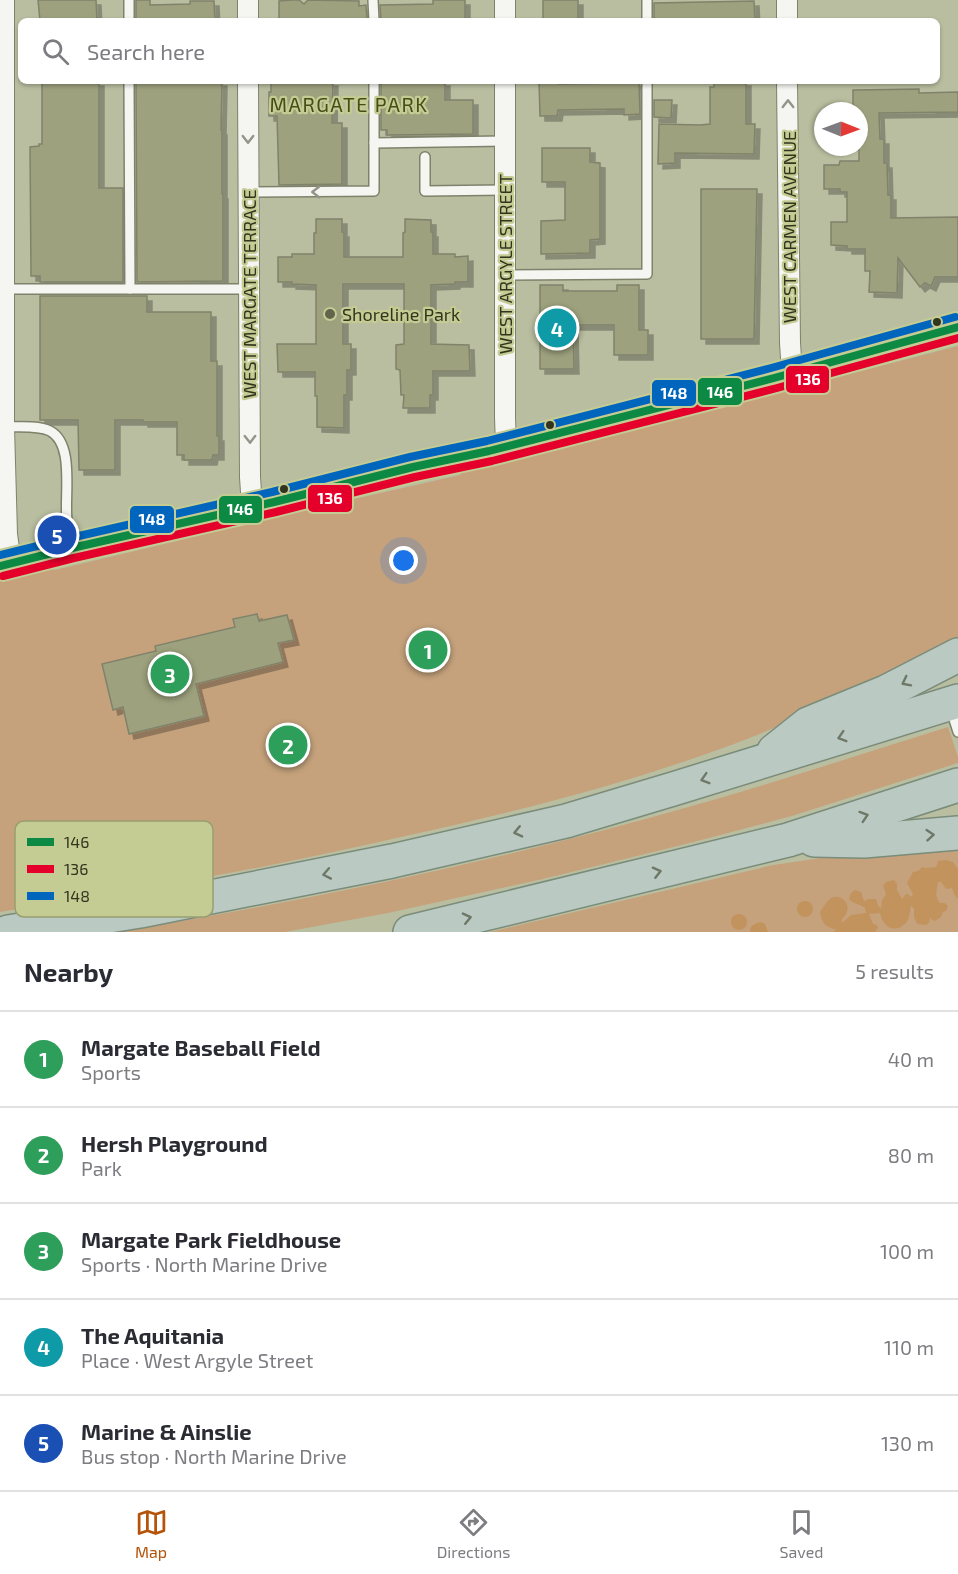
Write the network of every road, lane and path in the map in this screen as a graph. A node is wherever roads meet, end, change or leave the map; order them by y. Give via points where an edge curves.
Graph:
1 (4, 0) edge
2 (129, 0) edge
3 (248, 0) edge
4 (374, 0) edge
5 (505, 0) edge
6 (647, 0) edge
7 (787, 0) edge
8 (129, 18) edge
9 (248, 18) edge
10 (374, 18) edge
11 (505, 18) edge
12 (647, 18) edge
13 (787, 18) edge
14 (129, 84) edge
15 (248, 84) edge
16 (374, 84) edge
17 (505, 84) edge
18 (647, 84) edge
19 (788, 84) edge
20 (506, 141) junction
21 (374, 143) junction
22 (425, 157) dead end
23 (506, 190) junction
24 (248, 192) junction
25 (506, 275) junction
26 (4, 289) junction
27 (130, 289) junction
28 (248, 289) junction
29 (958, 327) edge
30 (792, 373) junction
31 (4, 427) junction
32 (506, 447) junction
33 (252, 507) junction
34 (72, 548) junction
35 (6, 565) edge
36 (958, 655) edge
37 (955, 713) edge
38 (761, 762) junction
39 (958, 785) edge
40 (958, 833) edge
41 (788, 840) junction
42 (213, 897) edge
43 (102, 917) edge
44 (8, 932) edge
45 (410, 932) edge

1 - 26 street
2 - 8 lane
3 - 9 street
4 - 10 lane
5 - 11 street
6 - 12 lane
7 - 13 street
14 - 27 lane
15 -> 24 street, WEST MARGATE TERRACE
16 - 21 lane
17 - 20 street, WEST ARGYLE STREET
18 - 25 lane via 647,274
30 -> 19 street, WEST CARMEN AVENUE
20 - 21 lane
20 - 23 street, WEST ARGYLE STREET
21 -> 24 lane via 374,191
22 - 23 lane via 425,191
23 - 25 street, WEST ARGYLE STREET
24 - 28 street, WEST MARGATE TERRACE
25 - 32 street, WEST ARGYLE STREET
26 - 27 lane
26 - 31 street
27 - 28 lane
28 -> 33 street, WEST MARGATE TERRACE
29 - 30 street
30 - 32 street
31 - 34 lane via 50,431 62,442
31 - 35 street
32 - 33 street
33 - 34 street
34 - 35 street
36 -> 38 highway via 886,692 808,724
37 -> 38 highway
38 -> 42 highway via 566,821
41 -> 39 highway
41 -> 40 highway via 864,841
45 -> 41 highway
43 -> 44 highway

